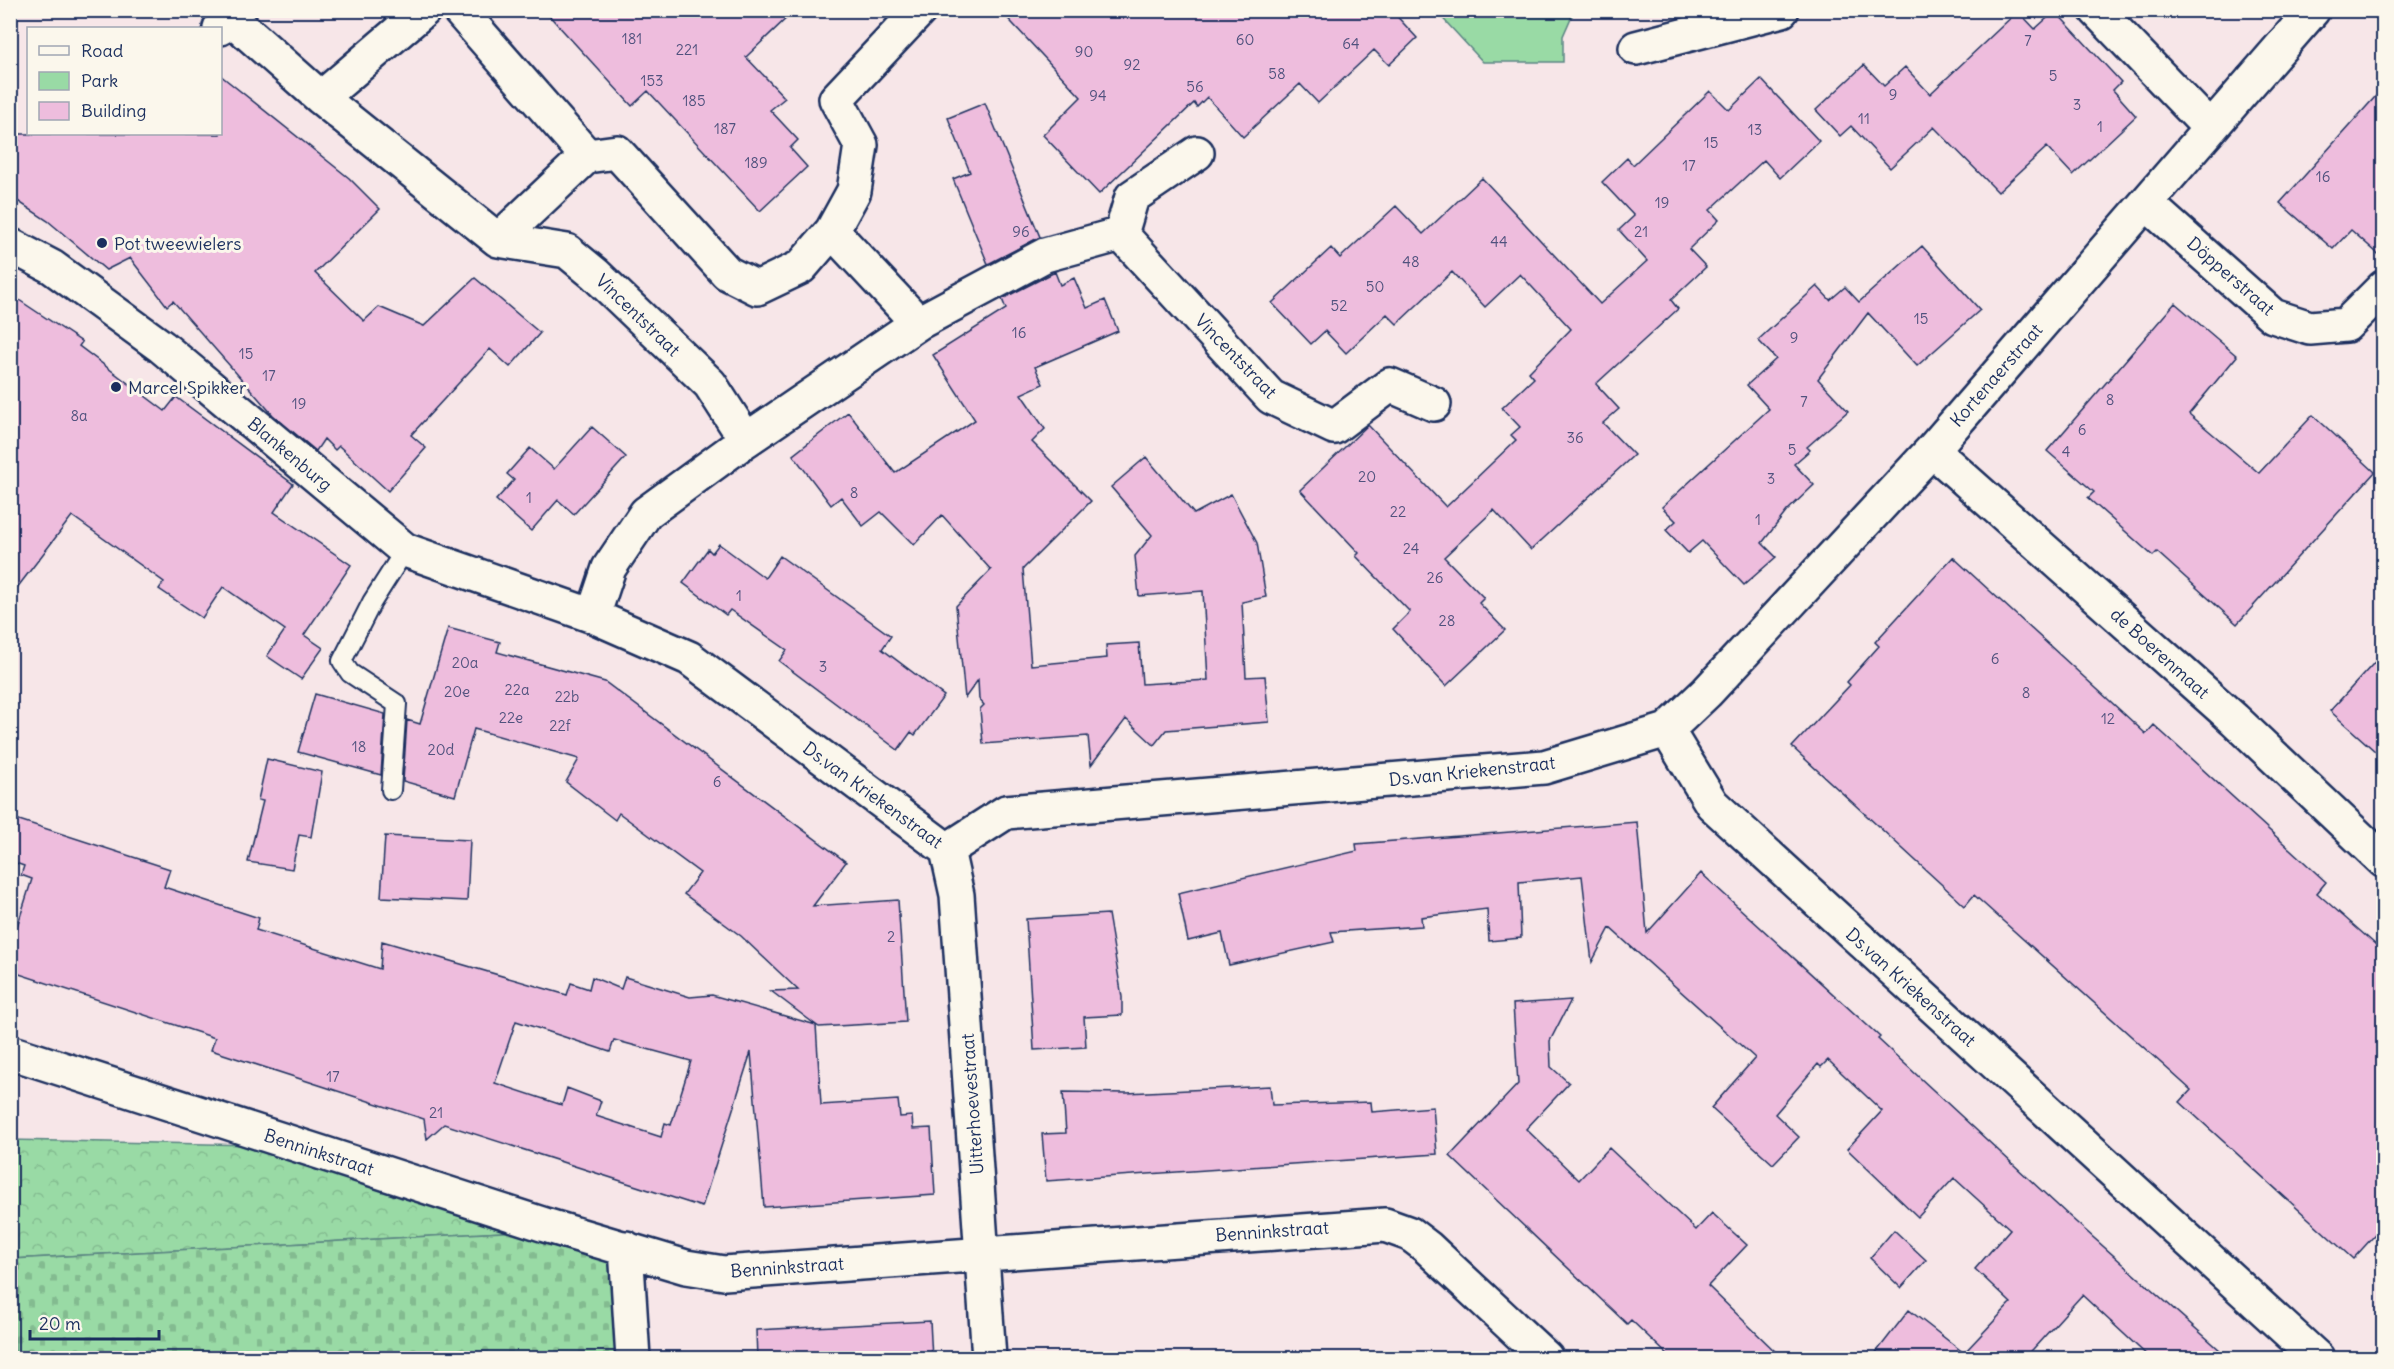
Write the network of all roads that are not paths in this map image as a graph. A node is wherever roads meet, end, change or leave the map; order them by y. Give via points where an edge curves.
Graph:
1 (424, 10) edge
2 (459, 10) edge
3 (921, 10) edge
4 (1782, 10) edge
5 (2096, 10) edge
6 (2313, 10) edge
7 (222, 27) edge
8 (1636, 48) dead end
9 (321, 98) junction
10 (2210, 128) junction
11 (1197, 153) dead end
12 (587, 156) junction
13 (2145, 202) junction
14 (832, 231) junction
15 (1121, 234) junction
16 (498, 240) junction
17 (10, 245) edge
18 (2384, 287) edge
19 (918, 323) junction
20 (1434, 404) dead end
21 (746, 440) junction
22 (1932, 450) junction
23 (405, 550) junction
24 (593, 616) junction
25 (1667, 730) junction
26 (391, 790) dead end
27 (947, 850) junction
28 (2384, 861) edge
29 (10, 1052) edge
30 (626, 1248) junction
31 (982, 1252) junction
32 (633, 1359) edge
33 (989, 1359) edge
34 (1546, 1359) edge
35 (2317, 1359) edge

1 - 9 street
2 - 12 street
3 - 14 street via 836,99 861,145 854,191
4 - 8 street
5 - 10 street
6 - 10 street, Kortenaerstraat
7 - 9 street via 234,20
9 - 16 street
10 - 13 street, Kortenaerstraat
11 - 15 street via 1132,196
12 - 14 street via 617,152 727,273 757,288 801,267
12 - 16 street
13 - 18 street, Döpperstraat via 2273,316 2310,328 2346,325
13 - 22 street, Kortenaerstraat
14 - 19 street
15 - 19 street via 1045,255
15 - 20 street, Vincentstraat via 1271,397 1334,427 1390,386
16 - 21 street, Vincentstraat via 567,250 710,384
17 - 23 street, Blankenburg via 51,267 162,347
19 - 21 street
21 - 24 street via 646,513 609,568
22 - 25 street, Kortenaerstraat
22 - 28 street, de Boerenmaat via 2234,719
23 - 24 street, Blankenburg
23 - 26 lane via 372,602 342,662 350,673 397,704
24 - 27 street, Ds.van Kriekenstraat via 689,658
25 - 27 street, Ds.van Kriekenstraat via 1544,767 1006,812
25 - 35 street, Ds.van Kriekenstraat via 1712,804
27 - 31 street, Uitterhoevestraat via 957,895
29 - 30 street, Benninkstraat
30 - 31 street, Benninkstraat via 686,1267 724,1273
30 - 32 street
31 - 33 street, Uitterhoevestraat
31 - 34 street, Benninkstraat via 1385,1225 1410,1234 1427,1247

